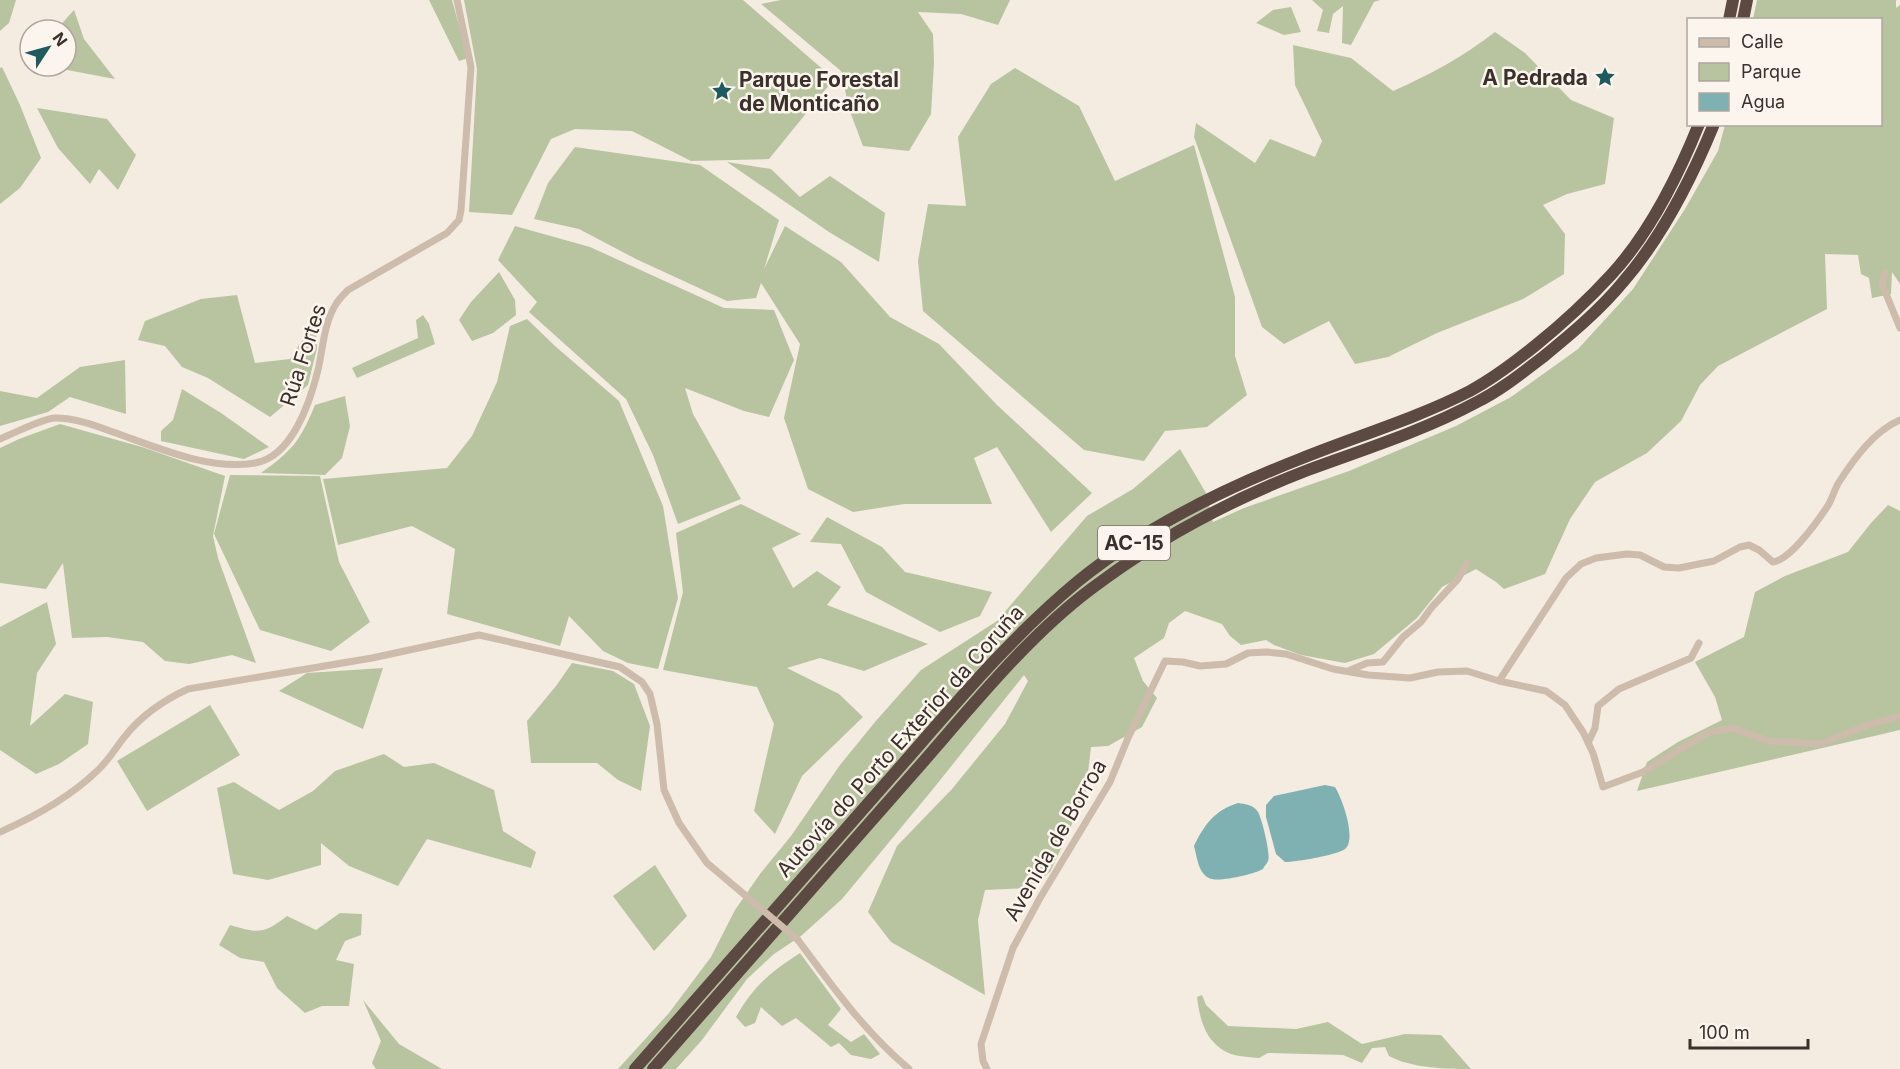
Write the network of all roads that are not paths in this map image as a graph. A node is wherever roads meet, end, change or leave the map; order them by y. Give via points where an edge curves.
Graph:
1 (457, 0) edge
2 (1733, 0) edge
3 (1747, 0) edge
4 (1729, 18) edge
5 (1743, 18) edge
6 (1698, 126) edge
7 (1713, 126) edge
8 (1885, 273) dead end
9 (1900, 328) edge
10 (1900, 420) edge
11 (0, 439) edge
12 (1467, 563) dead end
13 (1700, 643) dead end
14 (1347, 671) junction
15 (1499, 681) junction
16 (1900, 716) edge
17 (1588, 742) junction
18 (0, 832) edge
19 (635, 1069) edge
20 (653, 1069) edge
21 (909, 1069) edge
22 (987, 1069) edge

1 - 11 street, Rúa Fortes via 471,67 459,220 447,233 348,290 337,302 296,432 282,448 264,461 226,464 181,455 83,421 53,418
2 - 4 highway
3 - 5 highway
6 - 19 highway, Autovía do Porto Exterior da Coruña / AC-15 via 1686,158 1652,220 1613,273 1560,325 1506,368 1472,390 1410,419 1300,459 1159,525 1081,579 1038,616 976,680
7 - 20 highway, Autovía do Porto Exterior da Coruña / AC-15 via 1663,228 1623,282 1570,335 1514,380 1478,402 1415,431 1305,472 1196,521 1089,590 1047,626
8 - 9 street via 1882,284
10 - 15 street via 1878,434 1838,484 1816,522 1778,561 1773,562 1749,545 1714,561 1679,568 1627,554 1581,564 1566,578
12 - 14 street via 1458,579 1383,662
13 - 17 street via 1691,658 1619,689 1599,706
14 - 15 street, Avenida de Borroa via 1410,678 1467,671
14 - 22 street, Avenida de Borroa via 1266,651 1248,653 1226,664 1200,666 1165,661 1110,782 1013,948 981,1044
15 - 17 street, Avenida de Borroa via 1546,691 1565,705
16 - 17 street, Avenida de Borroa via 1820,744 1769,741 1732,728 1707,733 1643,772 1603,787
18 - 21 street, bridge via 79,786 99,770 138,721 188,689 372,658 479,635 620,667 642,682 650,694 664,790 679,823 707,863 798,940 843,1002 886,1050

